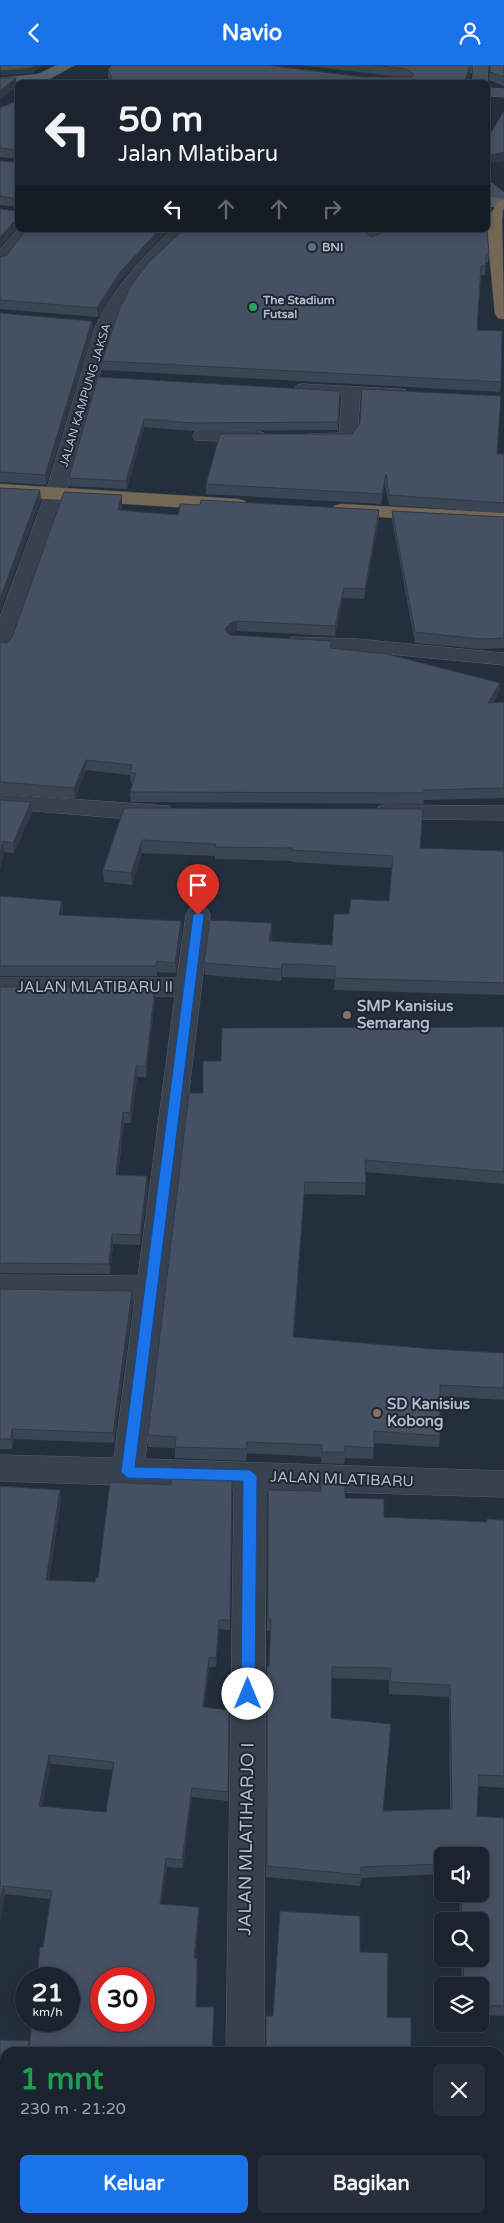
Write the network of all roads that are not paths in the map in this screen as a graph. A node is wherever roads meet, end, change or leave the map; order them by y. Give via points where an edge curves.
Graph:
1 (481, 65) edge
2 (65, 73) edge
3 (20, 80) edge
4 (480, 80) edge
5 (15, 81) edge
6 (0, 82) edge
7 (0, 86) edge
8 (15, 89) edge
9 (490, 91) edge
10 (504, 93) edge
11 (490, 189) edge
12 (490, 202) edge
13 (504, 205) edge
14 (24, 232) edge
15 (172, 232) edge
16 (0, 260) edge
17 (504, 314) edge
18 (86, 323) edge
19 (105, 325) junction
20 (90, 377) junction
21 (108, 378) edge
22 (282, 388) edge
23 (352, 392) junction
24 (419, 395) edge
25 (202, 436) dead end
26 (278, 437) edge
27 (296, 438) edge
28 (0, 490) edge
29 (55, 495) junction
30 (261, 506) edge
31 (320, 509) edge
32 (504, 519) edge
33 (277, 642) edge
34 (0, 646) edge
35 (504, 659) edge
36 (0, 801) edge
37 (186, 811) edge
38 (365, 812) edge
39 (504, 813) edge
40 (198, 915) dead end
41 (0, 987) edge
42 (190, 987) junction
43 (0, 1286) edge
44 (151, 1288) junction
45 (0, 1468) edge
46 (128, 1472) junction
47 (250, 1476) junction
48 (504, 1485) edge
49 (244, 2047) edge

1 - 4 main road
2 - 3 main road
5 - 6 main road
7 - 8 main road
9 - 10 main road
11 - 13 main road
12 - 13 main road
13 - 17 highway via 494,220
14 - 16 street
15 - 19 street, JALAN KAMPUNG JAKSA via 116,302
18 - 19 street
19 - 20 street, JALAN KAMPUNG JAKSA
20 - 21 street
20 - 29 street, JALAN KAMPUNG JAKSA
22 - 23 street
23 - 24 street
23 - 27 street via 348,436
25 - 26 street
28 - 29 highway
29 - 30 highway
29 - 34 street, JALAN KAMPUNG JAKSA
31 - 32 highway
33 - 35 street via 356,645
36 - 37 street via 117,811
38 - 39 street
40 - 42 street
41 - 42 street, JALAN MLATIBARU II
42 - 44 street
43 - 44 street
44 - 46 street
45 - 46 street, JALAN MLATIBARU
46 - 47 street, JALAN MLATIBARU
47 - 48 street, JALAN MLATIBARU
47 - 49 street, JALAN MLATIHARJO I

